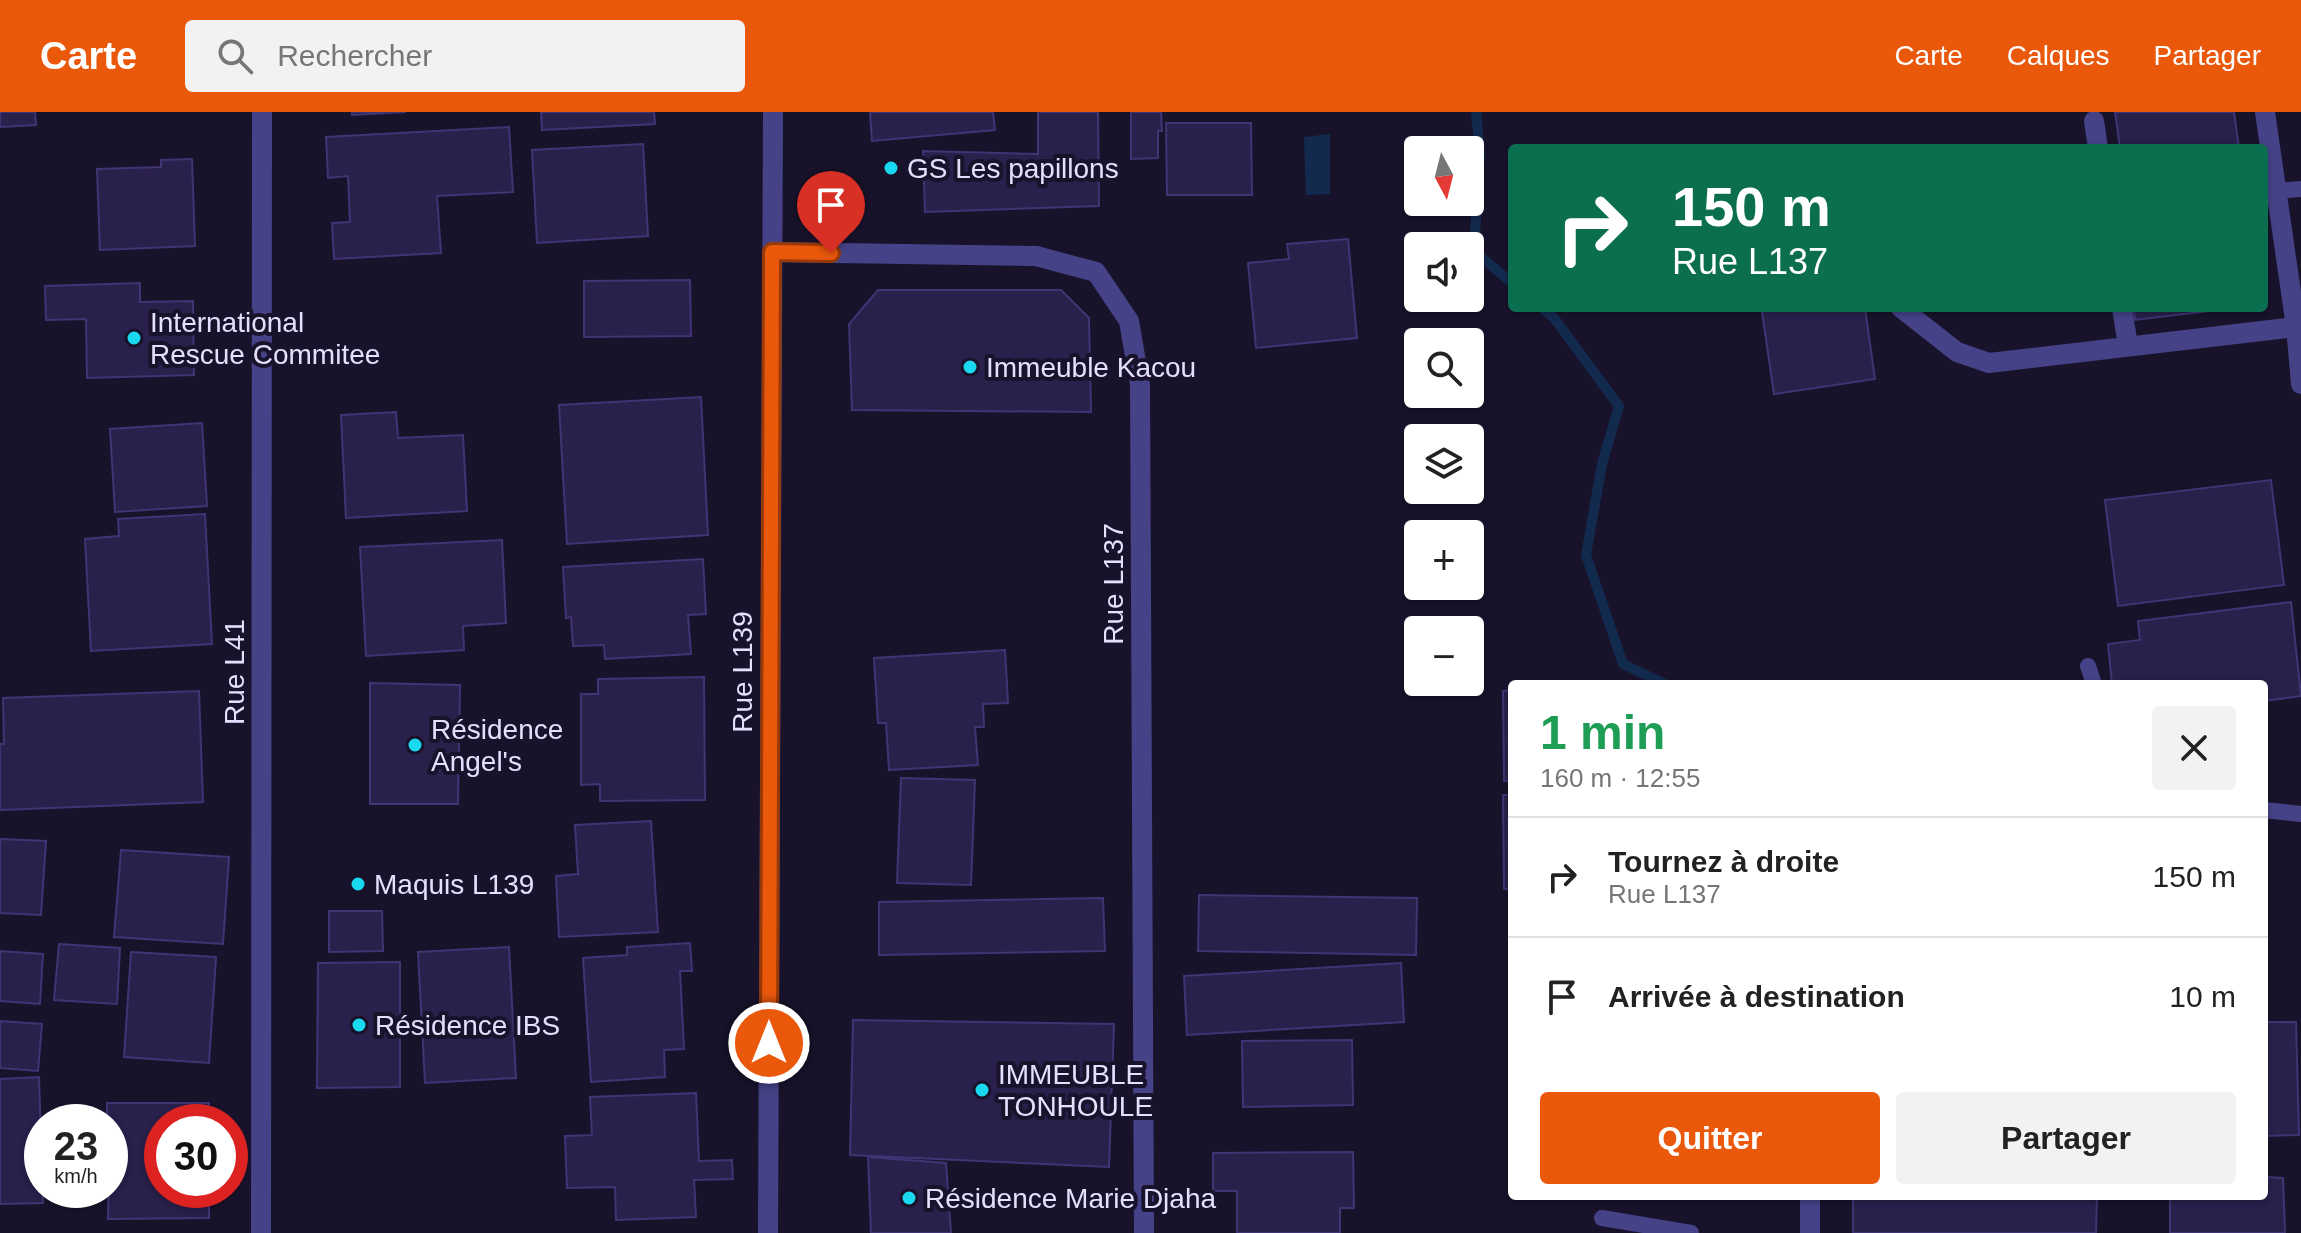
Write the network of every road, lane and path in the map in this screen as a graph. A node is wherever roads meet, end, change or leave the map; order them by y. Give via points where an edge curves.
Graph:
1 (262, 112) edge
2 (773, 112) edge
3 (2265, 112) edge
4 (2094, 121) dead end
5 (2097, 144) edge
6 (2301, 189) edge
7 (2276, 191) junction
8 (772, 252) junction
9 (1906, 312) edge
10 (2123, 312) edge
11 (2296, 327) junction
12 (2128, 346) junction
13 (2301, 384) edge
14 (2088, 666) dead end
15 (2093, 680) edge
16 (2268, 810) edge
17 (2301, 814) edge
18 (1810, 1200) edge
19 (1602, 1218) dead end
20 (261, 1233) edge
21 (768, 1233) edge
22 (1144, 1233) edge
23 (1691, 1233) edge
24 (1810, 1233) edge

1 - 20 street, Rue L41
2 - 8 street, Rue L139
3 - 7 street
4 - 5 street
6 - 7 lane
7 - 11 street
8 - 21 street, Rue L139
8 - 22 street, Rue L137 via 1036,256 1096,272 1129,321 1140,385
9 - 12 street via 1957,352 1989,363
10 - 12 street
11 - 12 street
11 - 13 street
14 - 15 lane
16 - 17 lane
18 - 24 street
19 - 23 lane

